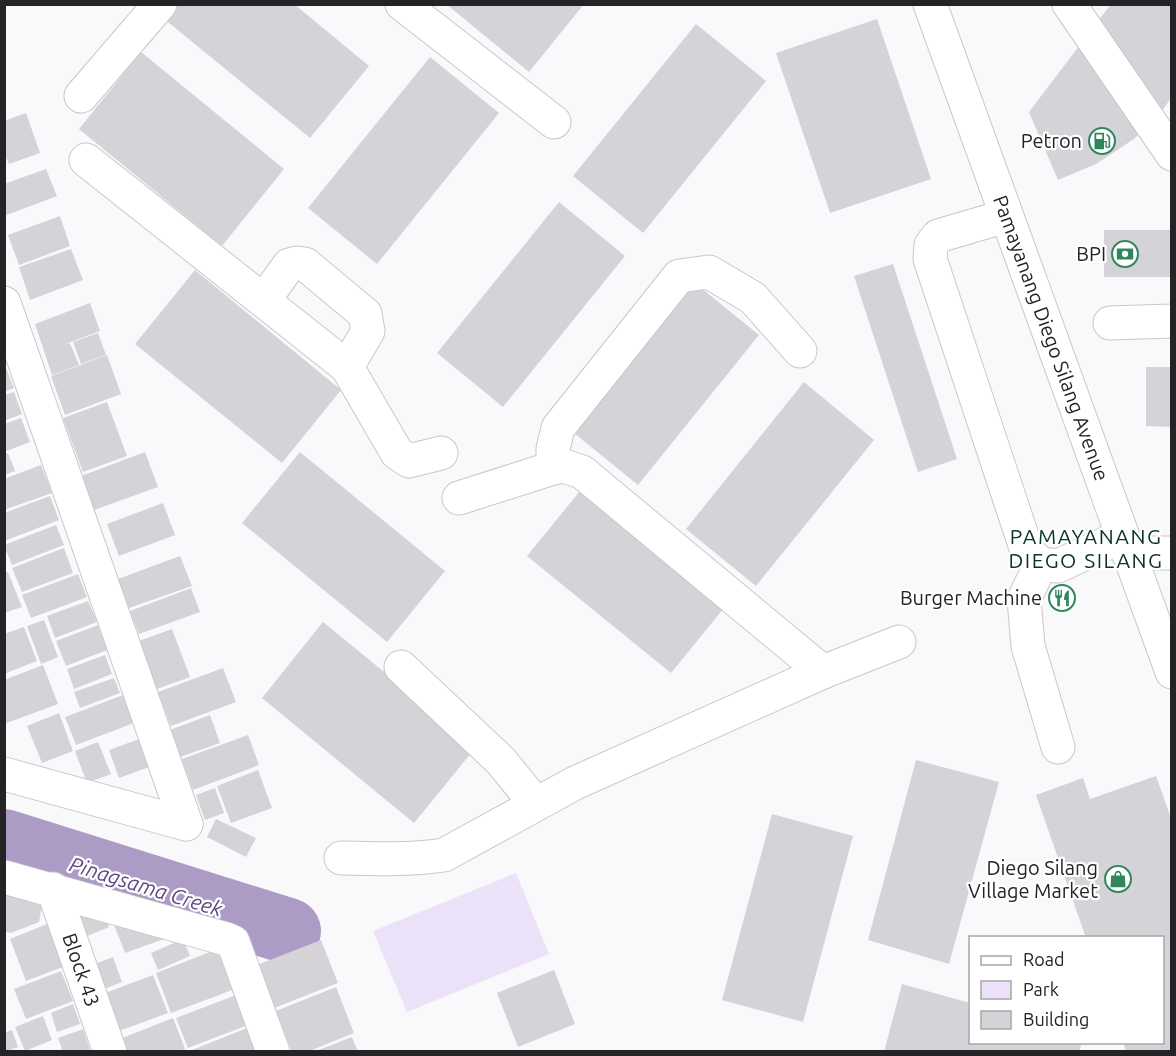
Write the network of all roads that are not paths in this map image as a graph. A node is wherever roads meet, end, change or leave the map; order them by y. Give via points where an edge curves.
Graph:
1 (160, 4) edge
2 (402, 4) edge
3 (930, 4) edge
4 (1069, 4) edge
5 (81, 96) dead end
6 (554, 122) dead end
7 (1172, 154) edge
8 (86, 160) dead end
9 (1006, 216) junction
10 (264, 300) junction
11 (4, 303) edge
12 (1172, 321) edge
13 (1110, 323) dead end
14 (800, 351) dead end
15 (347, 367) junction
16 (441, 453) dead end
17 (553, 468) junction
18 (459, 498) dead end
19 (1125, 544) junction
20 (1172, 553) edge
21 (1041, 564) junction
22 (899, 642) dead end
23 (401, 667) dead end
24 (823, 672) junction
25 (1172, 672) edge
26 (1058, 747) dead end
27 (4, 774) edge
28 (535, 803) junction
29 (341, 858) dead end
30 (4, 877) edge
31 (53, 889) junction
32 (110, 1052) edge
33 (273, 1052) edge

1 - 5 street
2 - 6 street
3 - 9 street, Pamayanang Diego Silang Avenue
4 - 7 street
8 - 10 street
9 - 19 street, Pamayanang Diego Silang Avenue
9 - 21 street via 938,236 931,245 930,259 1027,551
10 - 15 street
10 - 15 street via 289,266 305,264 365,314 368,331
11 - 27 street via 186,824
12 - 13 street
14 - 17 street via 753,298 709,272 679,276 558,428
15 - 16 street via 397,453 409,461
17 - 18 street
17 - 24 street via 564,466 582,472
19 - 20 street
19 - 21 street via 1058,566
19 - 25 street, Pamayanang Diego Silang Avenue
21 - 26 street via 1024,599 1028,646
22 - 24 street
23 - 28 street via 501,761
24 - 28 street
28 - 29 street via 444,855 420,859
30 - 31 street
31 - 32 street, Block 43
31 - 33 street via 233,942

